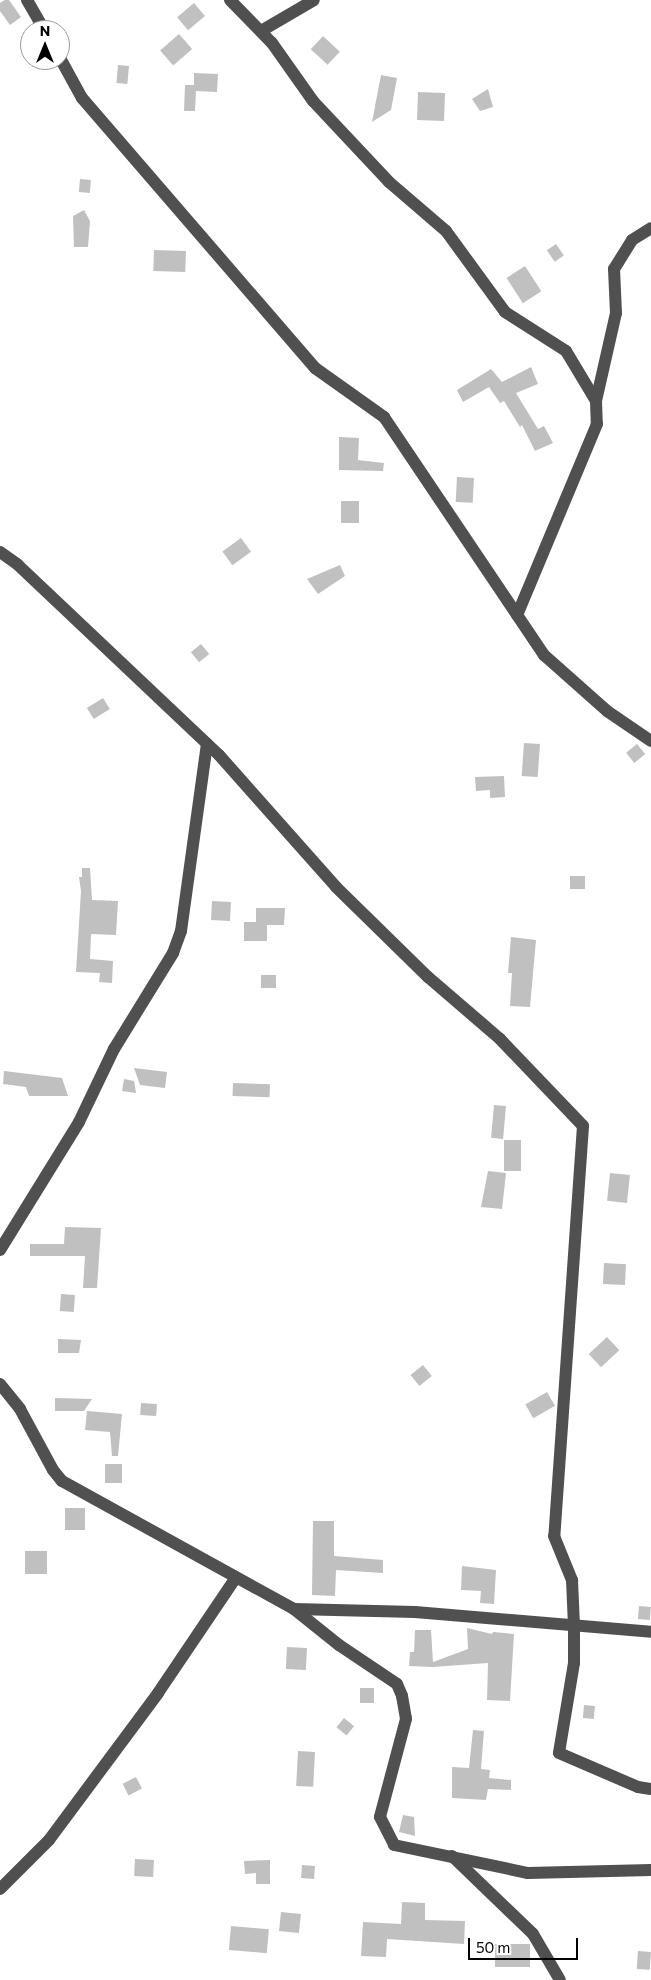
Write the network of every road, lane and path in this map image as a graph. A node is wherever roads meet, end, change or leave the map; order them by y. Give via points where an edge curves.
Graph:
1 (27, 0) edge
2 (230, 0) edge
3 (314, 0) edge
4 (38, 20) edge
5 (261, 31) junction
6 (67, 70) edge
7 (651, 228) edge
8 (596, 401) junction
9 (0, 552) edge
10 (517, 615) junction
11 (651, 741) edge
12 (207, 744) junction
13 (0, 1250) edge
14 (0, 1384) edge
15 (235, 1579) junction
16 (294, 1609) junction
17 (574, 1625) junction
18 (651, 1632) edge
19 (651, 1789) edge
20 (452, 1856) junction
21 (651, 1870) edge
22 (0, 1889) edge
23 (560, 1980) edge

1 - 4 street
2 - 5 street
3 - 5 street
5 - 8 street via 313,100 376,168 446,231 505,312 566,351
6 - 10 street via 82,98 315,368 384,417
7 - 8 street via 632,240 614,269 616,313
8 - 10 street via 596,424
9 - 12 street via 17,564
10 - 11 street via 544,655 576,686
12 - 13 street via 181,931 173,953 114,1049 79,1122
12 - 17 street via 336,887 428,977 500,1039 583,1126 554,1536 572,1580
14 - 15 street via 20,1409 62,1481
15 - 16 street
15 - 22 street via 158,1693 54,1832
16 - 17 street via 415,1612
16 - 20 street via 339,1645 397,1684 406,1719 380,1818 394,1845
17 - 18 street
17 - 19 street via 574,1663 559,1754 638,1787
20 - 21 street via 528,1873
20 - 23 street via 533,1934

